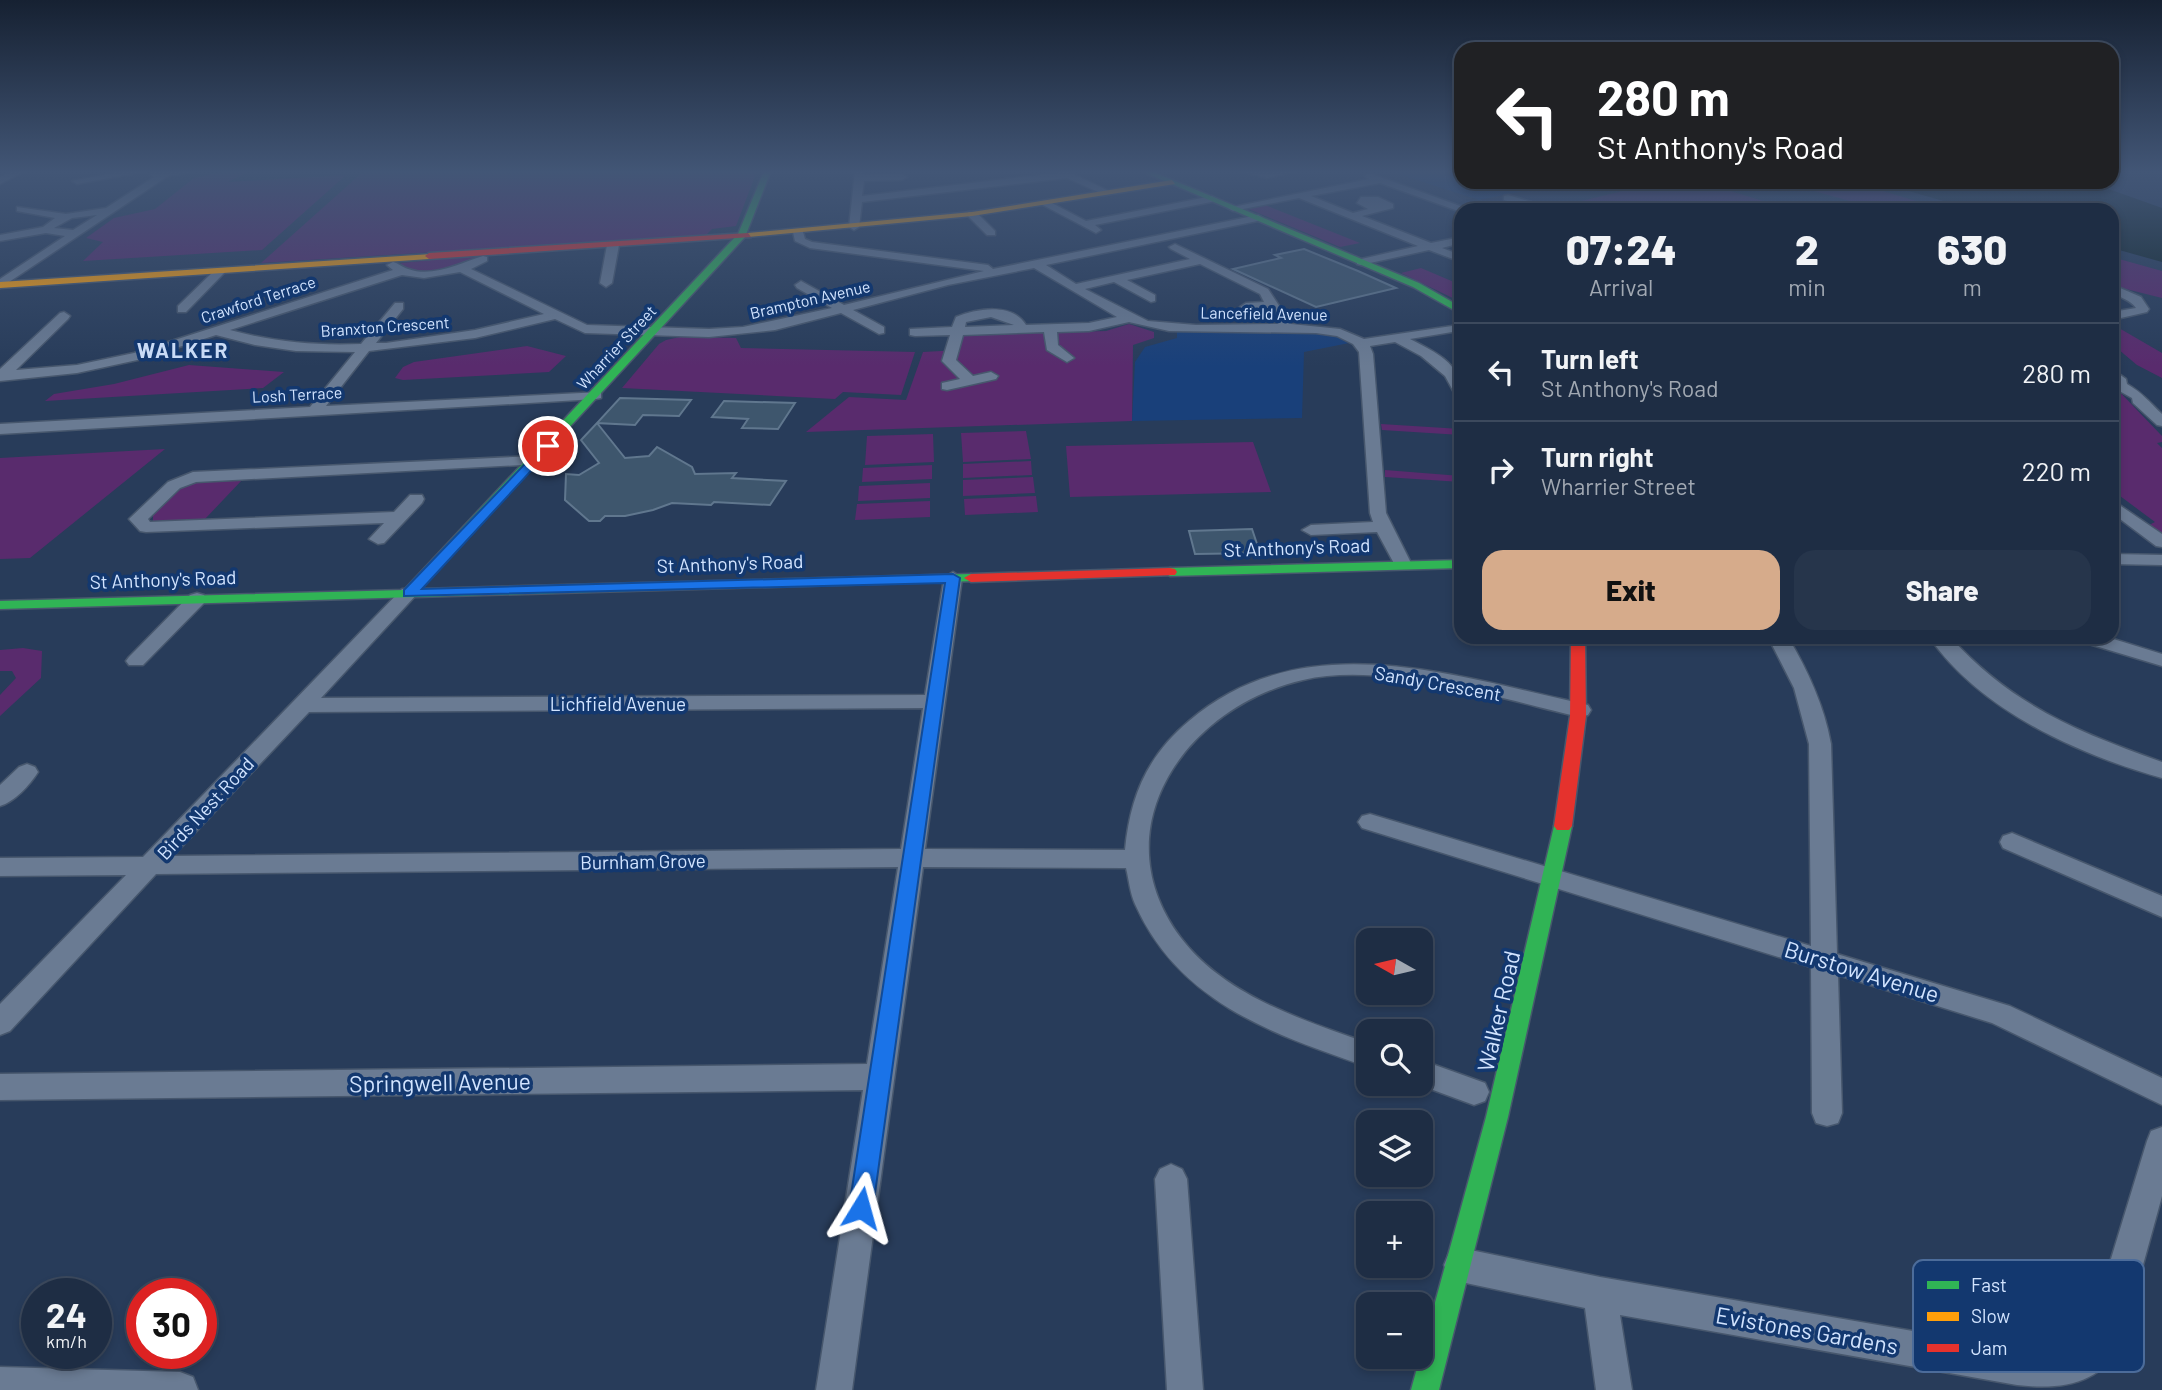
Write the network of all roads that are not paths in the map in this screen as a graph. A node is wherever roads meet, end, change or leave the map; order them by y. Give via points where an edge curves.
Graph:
1 (72, 236) edge
2 (731, 236) edge
3 (741, 236) edge
4 (799, 236) edge
5 (1109, 236) edge
6 (1167, 236) edge
7 (1300, 236) edge
8 (1402, 236) edge
9 (1454, 242) edge
10 (1126, 244) junction
11 (613, 245) junction
12 (1175, 247) dead end
13 (1430, 247) junction
14 (1454, 256) edge
15 (483, 259) dead end
16 (1202, 260) junction
17 (1361, 262) junction
18 (1034, 263) junction
19 (462, 270) junction
20 (220, 271) junction
21 (1000, 271) junction
22 (1116, 279) junction
23 (606, 283) dead end
24 (0, 285) edge
25 (801, 285) dead end
26 (1077, 287) junction
27 (1166, 287) dead end
28 (2120, 292) dead end
29 (1273, 305) junction
30 (399, 306) dead end
31 (1246, 307) dead end
32 (1454, 307) edge
33 (182, 309) dead end
34 (841, 309) junction
35 (555, 315) junction
36 (2119, 315) edge
37 (64, 316) dead end
38 (1129, 318) junction
39 (1051, 328) junction
40 (1287, 328) junction
41 (957, 329) junction
42 (1447, 329) dead end
43 (879, 330) dead end
44 (217, 331) junction
45 (655, 332) junction
46 (915, 332) dead end
47 (1396, 337) junction
48 (1362, 343) junction
49 (368, 346) junction
50 (1084, 354) dead end
51 (1067, 358) junction
52 (1047, 363) dead end
53 (1, 375) edge
54 (991, 376) dead end
55 (1454, 376) edge
56 (971, 381) junction
57 (2119, 385) edge
58 (947, 386) dead end
59 (596, 395) junction
60 (314, 411) junction
61 (2162, 422) edge
62 (0, 429) edge
63 (534, 461) junction
64 (416, 499) dead end
65 (2119, 510) edge
66 (399, 517) junction
67 (1382, 527) junction
68 (1311, 530) dead end
69 (378, 539) dead end
70 (2162, 542) edge
71 (2119, 559) edge
72 (2162, 560) edge
73 (1454, 564) edge
74 (1403, 565) junction
75 (953, 578) junction
76 (410, 593) junction
77 (197, 599) junction
78 (0, 605) edge
79 (1578, 644) edge
80 (1782, 644) edge
81 (1946, 644) edge
82 (2109, 644) edge
83 (2162, 660) edge
84 (136, 661) dead end
85 (934, 701) junction
86 (302, 705) junction
87 (1580, 710) junction
88 (2162, 770) edge
89 (27, 772) dead end
90 (0, 798) edge
91 (1370, 822) dead end
92 (2012, 842) dead end
93 (913, 858) junction
94 (1136, 859) junction
95 (150, 866) junction
96 (0, 867) edge
97 (1551, 876) junction
98 (2162, 906) edge
99 (1824, 959) junction
100 (0, 1023) edge
101 (1356, 1050) edge
102 (880, 1077) junction
103 (1433, 1077) edge
104 (0, 1087) edge
105 (1474, 1092) dead end
106 (2162, 1092) edge
107 (1827, 1113) dead end
108 (2162, 1141) edge
109 (1171, 1180) dead end
110 (2127, 1260) edge
111 (1461, 1265) junction
112 (1600, 1294) junction
113 (1913, 1349) edge
114 (0, 1385) edge
115 (180, 1390) edge
116 (834, 1390) edge
117 (1185, 1390) edge
118 (1425, 1390) edge
119 (1614, 1390) edge

1 - 24 street
2 - 11 street
3 - 45 street, Wharrier Street
4 - 21 street via 810,244
5 - 10 street
6 - 10 street, Brampton Avenue
7 - 17 street
8 - 13 street
9 - 13 street
10 - 18 street, Brampton Avenue
11 - 20 street
11 - 23 street
12 - 16 street
13 - 14 street
13 - 17 street
15 - 19 street
16 - 22 street
16 - 29 street via 1259,289
17 - 32 street
18 - 21 street, Brampton Avenue
18 - 26 street, Lancefield Avenue
19 - 35 street, Brampton Avenue
19 - 44 street, Crawford Terrace via 425,274 398,268
20 - 24 street
20 - 33 street
21 - 34 street, Brampton Avenue
22 - 26 street
22 - 27 street via 1146,295
25 - 34 street
26 - 38 street, Lancefield Avenue
28 - 36 street via 2137,300 2143,309
29 - 31 street
29 - 40 street
30 - 49 street
34 - 43 street
34 - 45 street, Brampton Avenue via 743,331
35 - 45 street, Brampton Avenue via 585,329
35 - 49 street, Branxton Crescent via 479,334
37 - 53 street
38 - 39 street via 1095,326
38 - 40 street, Lancefield Avenue via 1173,328
39 - 41 street via 1021,328 1009,316 992,313 963,319
39 - 51 street via 1052,347
40 - 48 street, Lancefield Avenue via 1330,331
41 - 46 street
41 - 56 street via 949,361
42 - 47 street
44 - 49 street, Branxton Crescent via 283,347
44 - 53 street, Crawford Terrace via 102,365
45 - 59 street, Wharrier Street
47 - 48 street
47 - 55 street via 1446,366
48 - 67 street
49 - 60 street
50 - 51 street
51 - 52 street
54 - 56 street
56 - 58 street
57 - 61 street via 2136,393
59 - 60 street, Losh Terrace
59 - 63 street, Wharrier Street
60 - 62 street, Losh Terrace
63 - 66 street via 193,477 174,485 138,519 146,527
63 - 76 street, Wharrier Street
64 - 66 street
65 - 70 street
66 - 69 street
67 - 68 street
67 - 74 street
71 - 72 street
73 - 74 street, St Anthony's Road
74 - 75 street, St Anthony's Road
75 - 76 street, St Anthony's Road
75 - 85 street
76 - 77 street, St Anthony's Road
76 - 86 street, Birds Nest Road
77 - 78 street, St Anthony's Road
77 - 84 street
79 - 87 street, Walker Road
80 - 99 street via 1804,683 1820,744
81 - 88 street via 1988,687 2022,710 2082,740
82 - 83 street
85 - 86 street, Lichfield Avenue
85 - 93 street
86 - 95 street, Birds Nest Road
87 - 94 street, Sandy Crescent via 1368,670 1304,673 1263,683 1209,712 1171,750 1143,801
87 - 97 street, Walker Road
89 - 90 street
91 - 97 street, Burstow Avenue
92 - 98 street
93 - 94 street, Burnham Grove
93 - 95 street, Burnham Grove
93 - 102 street
94 - 101 street, Sandy Crescent via 1139,882 1153,916 1173,947 1198,971 1264,1015
95 - 96 street, Burnham Grove
95 - 100 street, Birds Nest Road
97 - 99 street, Burstow Avenue
97 - 111 street, Walker Road
99 - 106 street, Burstow Avenue via 2000,1014
99 - 107 street
102 - 104 street, Springwell Avenue
102 - 116 street
103 - 105 street
108 - 110 street, Evistones Gardens
109 - 117 street
111 - 112 street, Evistones Gardens
111 - 118 street, Walker Road
112 - 113 street, Evistones Gardens
112 - 119 street
114 - 115 street

